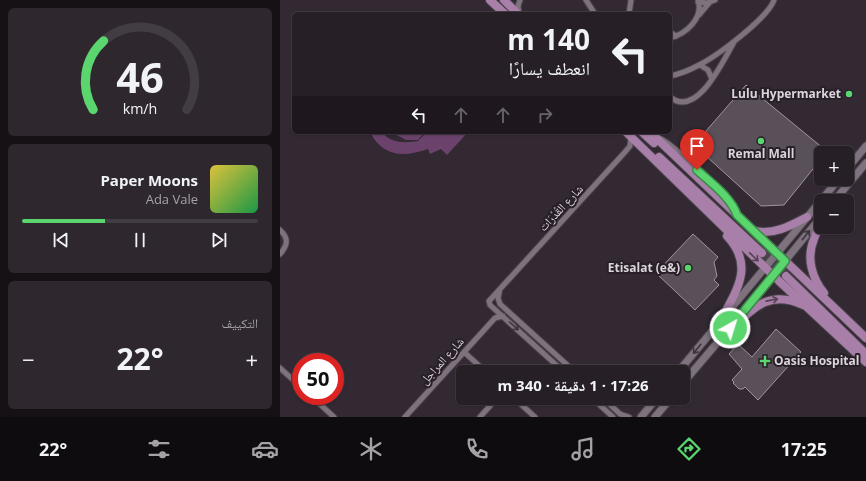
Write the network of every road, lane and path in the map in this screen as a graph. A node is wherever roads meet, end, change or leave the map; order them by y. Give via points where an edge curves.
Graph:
1 (490, 0) edge
2 (519, 0) edge
3 (586, 0) edge
4 (631, 0) edge
5 (774, 0) edge
6 (505, 1) edge
7 (698, 1) edge
8 (712, 1) edge
9 (503, 12) edge
10 (517, 12) edge
11 (519, 12) edge
12 (594, 12) edge
13 (628, 12) edge
14 (697, 16) junction
15 (672, 33) edge
16 (676, 36) junction
17 (672, 37) edge
18 (735, 40) junction
19 (719, 52) junction
20 (725, 57) junction
21 (700, 65) junction
22 (672, 75) edge
23 (712, 79) junction
24 (672, 98) edge
25 (630, 134) edge
26 (644, 134) edge
27 (653, 134) edge
28 (866, 146) edge
29 (854, 161) edge
30 (866, 163) edge
31 (833, 186) edge
32 (688, 192) junction
33 (840, 194) edge
34 (807, 217) junction
35 (814, 226) edge
36 (280, 230) edge
37 (754, 231) junction
38 (816, 234) edge
39 (777, 253) junction
40 (280, 254) edge
41 (785, 261) junction
42 (765, 267) junction
43 (773, 275) junction
44 (500, 289) junction
45 (490, 298) junction
46 (499, 302) junction
47 (835, 308) junction
48 (495, 309) junction
49 (811, 310) junction
50 (503, 316) junction
51 (495, 318) junction
52 (720, 322) junction
53 (866, 338) edge
54 (720, 340) junction
55 (866, 344) edge
56 (464, 352) junction
57 (866, 354) edge
58 (866, 362) edge
59 (478, 365) edge
60 (556, 365) edge
61 (567, 365) edge
62 (684, 365) edge
63 (280, 368) edge
64 (690, 375) edge
65 (292, 379) edge
66 (321, 405) edge
67 (491, 405) edge
68 (522, 405) edge
69 (600, 405) edge
70 (610, 405) edge
71 (651, 405) edge
72 (665, 405) edge
73 (607, 414) edge
74 (643, 415) edge
75 (334, 417) edge
76 (405, 417) edge
77 (480, 417) edge
78 (535, 417) edge
79 (613, 417) edge
80 (629, 417) edge
81 (632, 417) edge
82 (655, 417) edge

1 - 9 main road
2 - 6 street
2 - 11 street
3 - 12 street
4 - 13 street
5 - 18 street via 766,14
6 - 10 main road
7 - 8 street
7 - 14 street
8 - 14 street
14 - 16 street via 688,28
15 - 16 street
16 - 17 street
18 - 19 street
18 - 20 street
19 - 20 street
19 - 21 street
20 - 23 street
21 - 22 street
21 - 23 street via 708,70
23 - 24 street via 689,102 679,102
25 - 26 main road via 764,251
25 - 32 main road
25 - 44 street, شارع القُدْرَات via 630,146 625,152
27 - 37 main road
28 - 29 main road
30 - 33 main road
31 - 34 main road
32 -> 42 main road
32 - 52 main road via 731,240 740,260 739,287
34 - 37 main road via 774,231
34 - 39 main road
41 -> 35 main road
36 - 40 street via 287,242
37 - 39 main road
38 - 47 main road via 810,263 818,284
39 - 41 main road
39 - 42 main road
41 - 43 main road
41 - 47 main road
42 - 43 main road
42 - 52 main road
43 - 49 main road
43 - 54 main road
44 - 45 street, شارع القُدْرَات
44 - 46 street
45 - 46 street
45 - 48 street via 489,303
46 - 48 street
46 - 61 street
47 - 53 main road
48 - 50 street
48 - 51 street
54 -> 49 main road via 752,309 768,300 786,299
49 - 58 main road
50 - 51 street
50 -> 60 street
51 - 56 street, شارع المراجل
52 -> 62 main road
54 - 64 main road
55 - 57 main road via 788,274
56 - 59 street
56 - 76 street, شارع المراجل
63 - 65 street
66 - 75 street
67 - 77 street
68 - 78 street
69 - 73 street
70 - 80 street via 620,414
71 - 74 main road
72 - 82 main road
73 - 79 street
74 - 81 street

